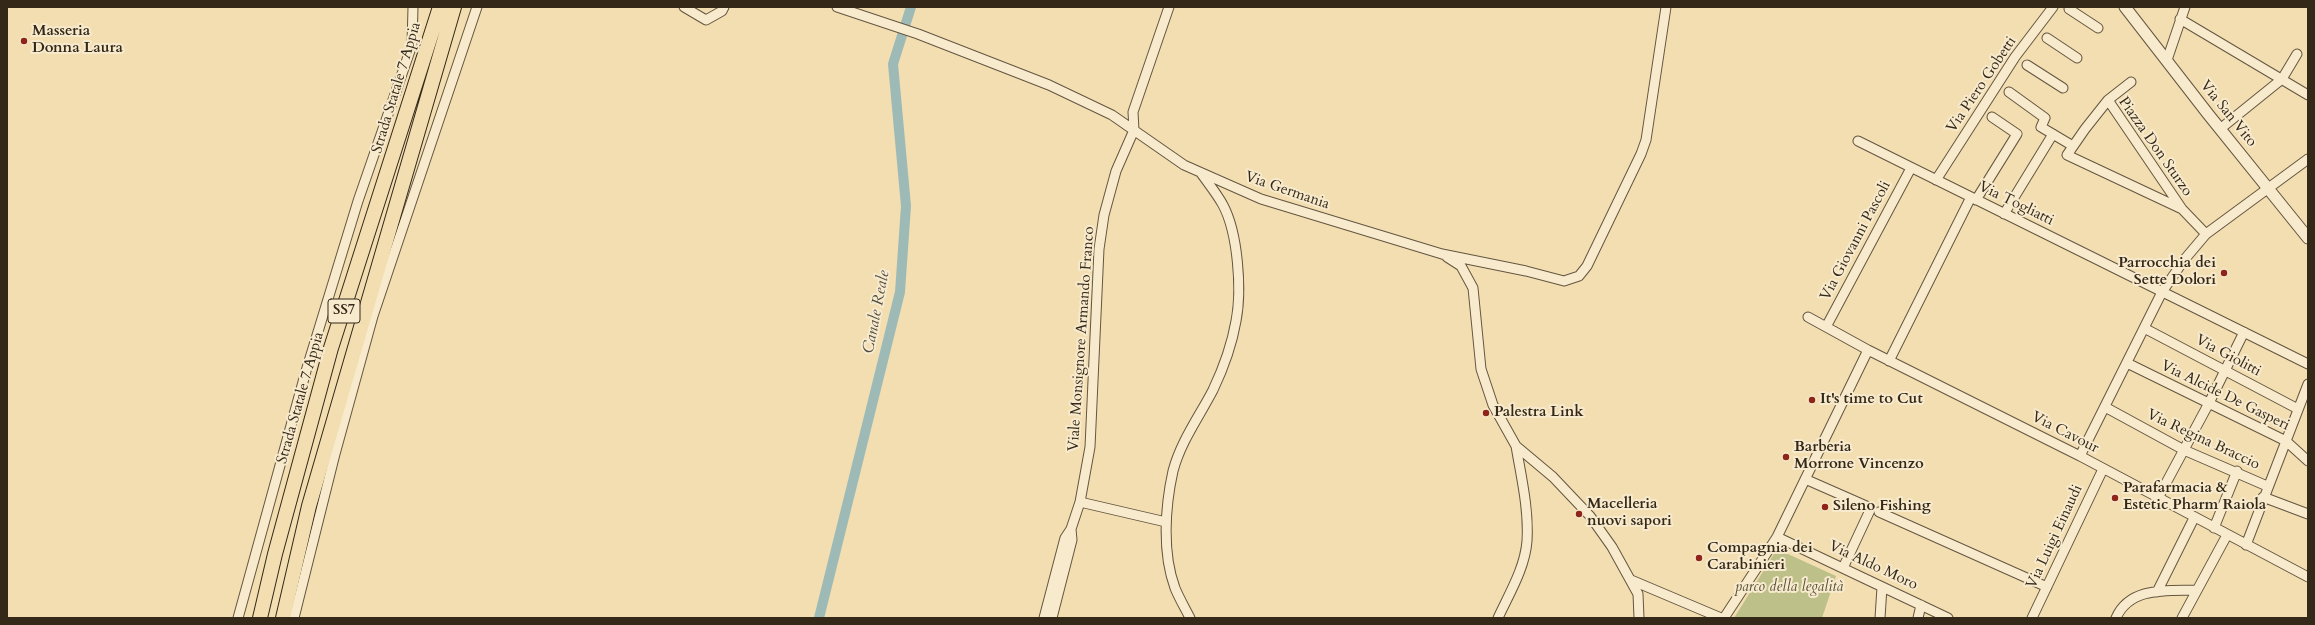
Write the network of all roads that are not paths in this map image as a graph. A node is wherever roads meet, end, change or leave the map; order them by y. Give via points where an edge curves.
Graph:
1 (413, 7) edge
2 (440, 7) edge
3 (454, 7) edge
4 (477, 7) edge
5 (684, 7) edge
6 (724, 7) edge
7 (837, 7) edge
8 (1169, 7) edge
9 (1666, 7) edge
10 (2054, 7) edge
11 (2125, 7) edge
12 (2184, 7) edge
13 (2069, 9) dead end
14 (2180, 19) junction
15 (2098, 28) dead end
16 (2047, 38) dead end
17 (2296, 54) dead end
18 (2077, 58) dead end
19 (2167, 60) junction
20 (2027, 64) dead end
21 (2282, 79) junction
22 (2131, 82) dead end
23 (2064, 88) dead end
24 (2009, 92) dead end
25 (2308, 95) edge
26 (2108, 100) junction
27 (1992, 118) dead end
28 (2220, 129) junction
29 (1134, 130) junction
30 (2053, 134) junction
31 (1858, 141) dead end
32 (2074, 146) junction
33 (2308, 159) edge
34 (1911, 168) junction
35 (1200, 172) junction
36 (1936, 180) junction
37 (2269, 189) junction
38 (1973, 199) junction
39 (2182, 209) junction
40 (2004, 214) junction
41 (2206, 234) junction
42 (2308, 238) edge
43 (1442, 254) junction
44 (2162, 292) junction
45 (1808, 317) dead end
46 (1826, 327) junction
47 (2144, 328) junction
48 (2244, 332) junction
49 (1868, 350) junction
50 (1889, 361) junction
51 (2126, 363) junction
52 (2308, 364) edge
53 (2225, 370) junction
54 (2308, 384) edge
55 (2209, 403) junction
56 (2105, 407) junction
57 (2298, 409) junction
58 (2286, 441) junction
59 (1516, 446) junction
60 (2184, 450) junction
61 (2080, 456) junction
62 (2308, 461) edge
63 (2103, 469) junction
64 (2237, 471) junction
65 (1805, 479) junction
66 (2267, 486) junction
67 (2264, 496) junction
68 (2158, 498) junction
69 (1080, 502) junction
70 (1879, 512) dead end
71 (2308, 514) edge
72 (2194, 518) junction
73 (1166, 522) junction
74 (2214, 528) junction
75 (1071, 529) junction
76 (2227, 535) junction
77 (1777, 537) junction
78 (2246, 545) junction
79 (1843, 568) junction
80 (2308, 577) edge
81 (1631, 580) junction
82 (1882, 587) junction
83 (2047, 587) junction
84 (2197, 590) junction
85 (2157, 592) junction
86 (1921, 605) junction
87 (1705, 615) edge
88 (238, 618) edge
89 (260, 618) edge
90 (283, 618) edge
91 (294, 618) edge
92 (1044, 618) edge
93 (1052, 618) edge
94 (1190, 618) edge
95 (1498, 618) edge
96 (1639, 618) edge
97 (1723, 618) edge
98 (1880, 618) edge
99 (1918, 618) edge
100 (1948, 618) edge
101 (2032, 618) edge
102 (2116, 618) edge
103 (2182, 618) edge

1 - 88 street via 412,45 358,201 306,371
2 - 89 highway, Strada Statale 7 Appia / SS7 via 331,348
3 - 90 highway, Strada Statale 7 Appia / SS7 via 309,506
4 - 91 street via 373,316
5 - 6 street via 706,20 722,11
7 - 29 street, Via Germania via 918,34 1049,85 1112,115
8 - 29 street via 1133,112
9 - 43 street via 1646,140 1587,266 1579,276 1564,281
10 - 36 street, Via Piero Gobetti via 2016,57
11 - 19 street, Via San Vito
12 - 14 street
13 - 15 street
14 - 19 street
14 - 21 street
16 - 18 street
17 - 21 street
19 - 28 street, Via San Vito
20 - 23 street
21 - 25 street
21 - 28 street
22 - 26 street
24 - 30 street via 2045,118 2041,127
26 - 32 street, Piazza Don Sturzo
26 - 39 street, Piazza Don Sturzo
27 - 38 street via 2017,134
28 - 37 street, Via San Vito
29 - 35 street, Via Germania
29 - 69 street, Viale Monsignore Armando Franco via 1116,172 1104,215 1099,249 1090,447
30 - 32 street
30 - 40 street
31 - 34 street, Via Togliatti
32 - 39 street, Piazza Don Sturzo via 2067,156
33 - 37 street
34 - 36 street, Via Togliatti
34 - 46 street, Via Giovanni Pascoli
35 - 43 street, Via Germania via 1281,206
35 - 73 street via 1224,205 1235,239 1238,283 1236,320 1226,357 1213,390 1187,434 1174,470
36 - 38 street, Via Togliatti
37 - 41 street
37 - 42 street, Via San Vito
38 - 40 street, Via Togliatti
38 - 50 street
39 - 41 street, Piazza Don Sturzo
40 - 44 street, Via Togliatti
41 - 44 street
43 - 59 street via 1461,266 1473,288 1481,369 1493,405
44 - 47 street
44 - 48 street, Via Togliatti
45 - 46 street, Via Cavour
46 - 49 street, Via Cavour
47 - 51 street
47 - 53 street, Via Giolitti
48 - 52 street, Via Togliatti
48 - 53 street
49 - 50 street, Via Cavour
49 - 65 street
50 - 61 street, Via Cavour
51 - 55 street, Via Alcide De Gasperi
51 - 56 street
53 - 55 street
53 - 57 street, Via Giolitti
54 - 57 street
55 - 58 street, Via Alcide De Gasperi
55 - 60 street
56 - 60 street, Via Regina Braccio
56 - 61 street
57 - 58 street
58 - 62 street, Via Alcide De Gasperi
58 - 66 street
59 - 81 street via 1553,477 1590,516
59 - 95 street via 1525,502 1527,541 1518,577
60 - 64 street, Via Regina Braccio
60 - 68 street
61 - 63 street, Via Cavour
63 - 68 street, Via Cavour
63 - 83 street, Via Luigi Einaudi
64 - 66 street, Via Regina Braccio
64 - 74 street
65 - 77 street
65 - 79 street via 1871,508
66 - 67 street
67 - 71 street
67 - 78 street
68 - 72 street, Via Cavour
69 - 73 street
69 - 75 street, Viale Monsignore Armando Franco
70 - 83 street
72 - 74 street, Via Cavour
72 - 85 street
73 - 94 street via 1167,545 1175,587
74 - 76 street, Via Cavour
75 - 92 street, Viale Monsignore Armando Franco via 1065,538
75 - 93 street, Viale Monsignore Armando Franco via 1072,540
76 - 78 street, Via Cavour
76 - 84 street
77 - 79 street, Via Aldo Moro
77 - 97 street
78 - 80 street, Via Cavour
79 - 82 street, Via Aldo Moro
81 - 87 street
81 - 96 street via 1638,594
82 - 86 street, Via Aldo Moro
82 - 98 street
83 - 101 street, Via Luigi Einaudi
84 - 85 street
84 - 103 street
85 - 102 street via 2148,592 2130,599
86 - 99 street
86 - 100 street, Via Aldo Moro
87 - 97 street

